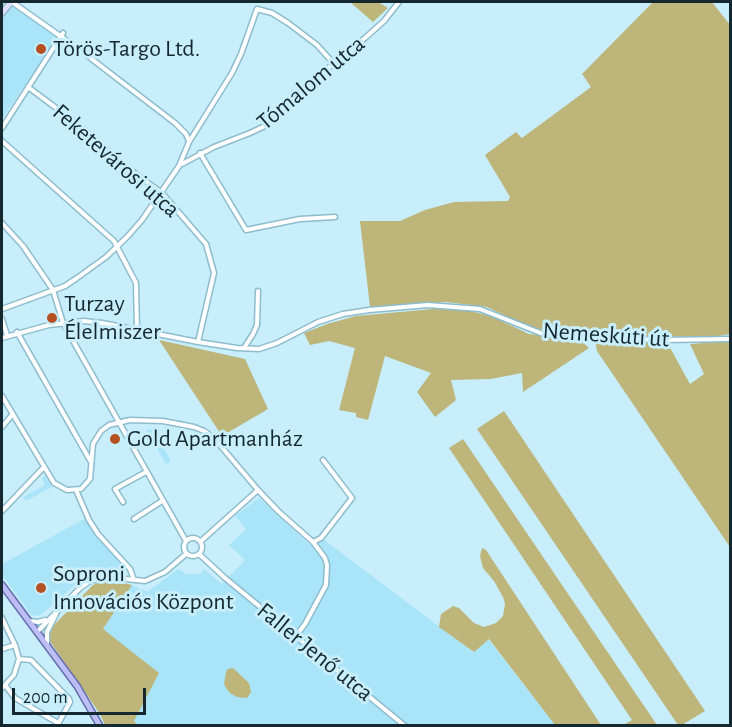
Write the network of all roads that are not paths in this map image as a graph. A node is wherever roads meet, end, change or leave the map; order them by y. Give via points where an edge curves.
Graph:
1 (11, 2) edge
2 (399, 2) edge
3 (2, 12) edge
4 (62, 35) junction
5 (335, 65) junction
6 (28, 87) junction
7 (2, 128) edge
8 (2, 141) edge
9 (189, 142) junction
10 (200, 153) junction
11 (179, 166) junction
12 (162, 193) junction
13 (335, 217) dead end
14 (2, 223) edge
15 (117, 246) junction
16 (53, 290) junction
17 (258, 291) dead end
18 (2, 309) edge
19 (2, 319) edge
20 (63, 322) junction
21 (137, 330) junction
22 (17, 332) junction
23 (7, 335) junction
24 (2, 338) edge
25 (730, 339) edge
26 (198, 342) junction
27 (244, 348) junction
28 (2, 396) edge
29 (12, 415) junction
30 (119, 422) junction
31 (2, 427) edge
32 (323, 460) dead end
33 (91, 462) junction
34 (44, 467) junction
35 (146, 472) junction
36 (76, 490) junction
37 (258, 490) junction
38 (162, 501) junction
39 (123, 502) dead end
40 (2, 508) edge
41 (134, 519) dead end
42 (186, 541) junction
43 (200, 542) junction
44 (313, 542) junction
45 (186, 554) junction
46 (199, 554) junction
47 (134, 580) junction
48 (2, 585) edge
49 (58, 611) junction
50 (2, 618) edge
51 (29, 621) junction
52 (49, 627) junction
53 (37, 632) junction
54 (296, 636) junction
55 (15, 645) junction
56 (47, 645) junction
57 (2, 649) edge
58 (19, 659) junction
59 (3, 687) edge
60 (57, 724) edge
61 (100, 726) edge
62 (405, 726) edge

1 - 3 main road
1 - 4 street
2 - 5 street, Tómalom utca via 384,21
4 - 6 street
4 - 9 street via 175,123
5 - 9 street, Tómalom utca via 288,23 257,9 232,73
5 - 10 street, Tómalom utca via 305,87 265,126
6 - 7 street
6 - 12 street, Feketevárosi utca
8 - 15 street
9 - 11 street, Tómalom utca
10 - 11 street, Tómalom utca
10 - 13 street via 246,230 300,219
11 - 12 street, Tómalom utca
12 - 15 street, Tómalom utca
12 - 26 street, Feketevárosi utca via 204,241 212,263 214,273
14 - 16 street
15 - 16 street, Tómalom utca via 91,269
15 - 21 street via 136,283
16 - 18 street, Tómalom utca
16 - 20 street
17 - 27 street via 257,325
19 - 23 street
20 - 21 street, Nemeskúti út via 102,323
20 - 22 street, Nemeskúti út
20 - 30 street
21 - 26 street, Nemeskúti út
22 - 23 street, Nemeskúti út
22 - 33 street
23 - 24 street, Nemeskúti út
25 - 27 street, Nemeskúti út via 543,334 480,309 428,305 344,314 300,330 271,346
26 - 27 street, Nemeskúti út
28 - 29 street
29 - 31 street
29 - 34 street
30 - 33 street via 101,430 93,444
30 - 35 street
30 - 37 street via 163,421 204,431
32 - 44 street via 352,498 321,538
33 - 36 street via 90,479
34 - 36 street via 54,483
34 - 40 street
35 - 38 street
35 - 39 street via 115,489
36 - 47 street via 98,534 130,569
37 - 43 street
37 - 44 street
38 - 41 street
38 - 42 street
42 - 43 street via 193,538
42 - 45 street
43 - 46 street
44 - 54 street via 325,558 327,580
45 - 46 street
45 - 47 street via 156,577
46 - 54 street, Faller Jenő utca
47 - 49 street via 98,578 80,588
48 - 51 main road
49 - 51 street via 43,622
49 - 52 street
49 - 53 street
50 - 55 street
51 - 53 main road
52 - 53 street
52 - 56 street
53 - 56 main road
54 - 62 street, Faller Jenő utca
55 - 57 street
55 - 58 street
56 - 61 main road
58 - 59 street via 14,675
58 - 60 street via 31,660 70,702
59 - 60 street

